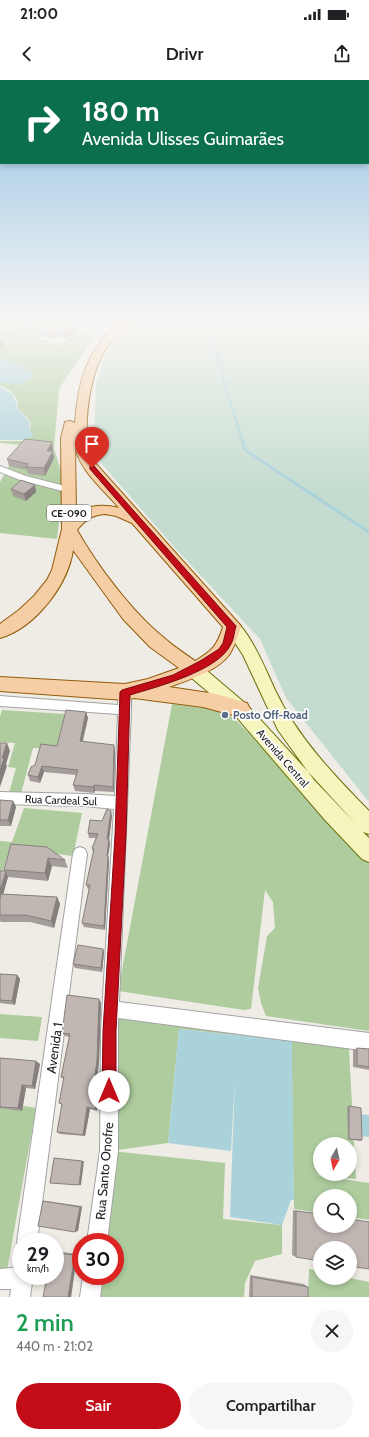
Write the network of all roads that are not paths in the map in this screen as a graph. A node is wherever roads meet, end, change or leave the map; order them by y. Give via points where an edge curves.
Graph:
1 (77, 379) edge
2 (88, 379) edge
3 (0, 469) edge
4 (70, 490) junction
5 (137, 519) junction
6 (69, 529) junction
7 (232, 626) junction
8 (0, 632) edge
9 (193, 669) junction
10 (0, 684) edge
11 (128, 698) junction
12 (0, 700) edge
13 (240, 708) junction
14 (0, 798) edge
15 (121, 803) junction
16 (369, 825) edge
17 (369, 852) edge
18 (80, 854) dead end
19 (111, 1009) junction
20 (369, 1042) edge
21 (28, 1233) edge
22 (98, 1233) edge
23 (0, 1279) edge
24 (12, 1282) edge
25 (92, 1285) edge
26 (90, 1297) edge

1 - 4 main road, CE-090 via 68,438
2 - 5 main road via 81,430 82,448 87,461
3 - 4 street
4 - 6 main road, CE-090
5 - 6 main road via 115,510 96,510 82,515
5 - 7 main road
6 - 8 main road via 59,574 41,600
6 - 9 main road, CE-090 via 81,551 129,615 156,642
7 - 9 main road via 227,644 222,651
7 - 16 main road, Avenida Central via 250,653 284,725 321,774
9 - 11 main road
9 - 13 main road, Avenida Central / CE-090
10 - 11 main road
11 - 12 street
11 - 13 main road via 216,702
11 - 15 street, Rua Santo Onofre
13 - 17 main road, Avenida Central / CE-090 via 332,814
14 - 15 street, Rua Cardeal Sul
15 - 19 street, Rua Santo Onofre
18 - 21 street, Avenida 1
19 - 20 street
19 - 22 street, Rua Santo Onofre via 108,1151
23 - 24 street
25 - 26 street

